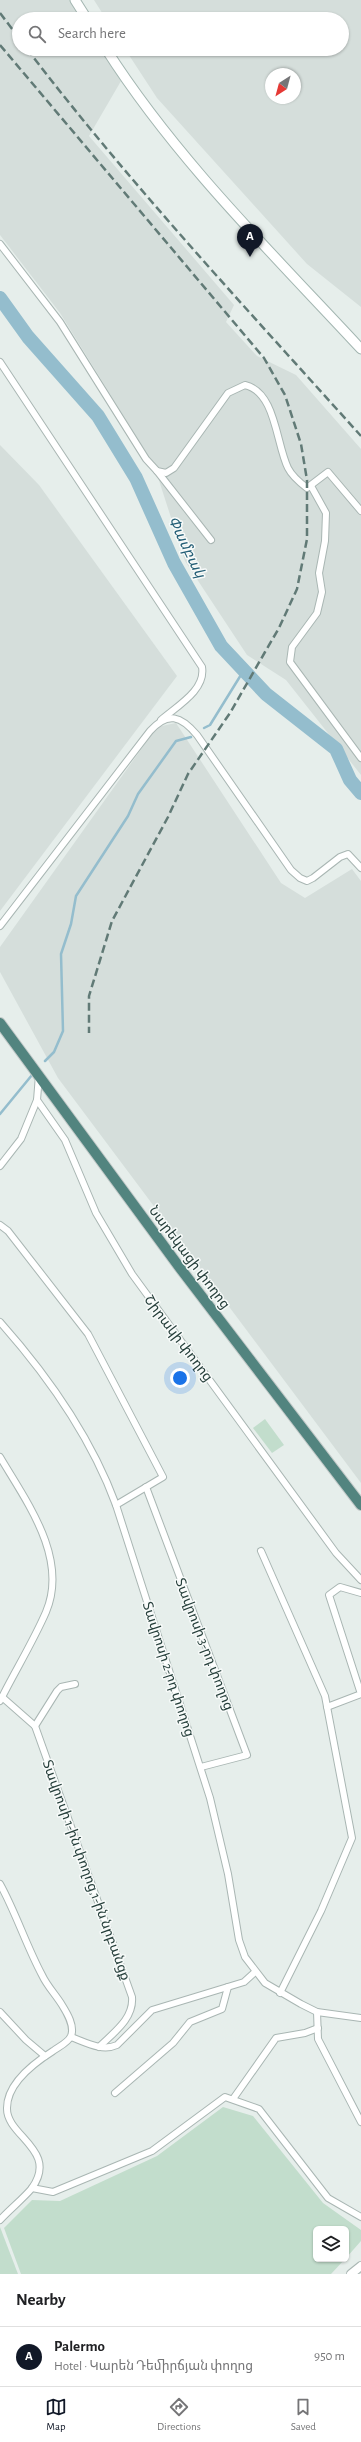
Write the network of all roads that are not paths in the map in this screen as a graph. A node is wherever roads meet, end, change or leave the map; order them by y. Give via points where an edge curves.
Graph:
1 (75, 0) edge
2 (83, 12) edge
3 (110, 56) edge
4 (0, 244) edge
5 (361, 349) edge
6 (0, 362) edge
7 (157, 471) junction
8 (311, 486) junction
9 (361, 511) edge
10 (211, 540) dead end
11 (160, 721) junction
12 (361, 758) edge
13 (361, 868) edge
14 (0, 926) edge
15 (0, 1022) edge
16 (39, 1075) junction
17 (37, 1100) junction
18 (0, 1166) edge
19 (0, 1225) edge
20 (0, 1322) edge
21 (0, 1457) edge
22 (146, 1487) junction
23 (116, 1505) junction
24 (361, 1505) edge
25 (261, 1551) dead end
26 (361, 1580) edge
27 (361, 1593) edge
28 (75, 1684) dead end
29 (1, 1699) edge
30 (327, 1707) junction
31 (35, 1726) junction
32 (201, 1767) junction
33 (0, 1884) edge
34 (255, 1972) junction
35 (228, 1987) junction
36 (280, 1993) junction
37 (0, 2012) edge
38 (317, 2012) junction
39 (361, 2018) edge
40 (318, 2028) junction
41 (71, 2037) junction
42 (99, 2047) junction
43 (45, 2056) junction
44 (115, 2093) dead end
45 (233, 2099) junction
46 (361, 2122) edge
47 (32, 2188) junction
48 (361, 2217) edge
49 (0, 2220) edge
50 (361, 2266) edge
51 (351, 2274) edge

1 - 2 main road
3 - 5 main road via 173,144
4 - 7 street via 60,322 143,454
6 - 11 street via 202,667 203,675 196,689
7 - 8 street via 166,473 174,468 228,393 245,385 257,391 266,401 291,473 307,488
7 - 10 street
8 - 9 street via 328,472
8 - 12 street via 326,513 325,541 319,573 322,592 317,613 292,647 290,662
11 - 13 street via 173,718 186,723 291,870 300,878 307,881 313,878 340,857 348,854
11 - 14 street
15 - 16 highway, Նարեկացի փողոց
16 - 17 street
16 - 24 highway, Նարեկացի փողոց via 180,1268
17 - 18 street via 21,1139
17 - 26 street, Շիրակի փողոց via 65,1140 96,1213 132,1274 336,1553
19 - 22 street via 8,1231 88,1334 163,1478
20 - 23 street, Տավրոսի 2-րդ փողոց via 51,1386 80,1429 103,1469
21 - 29 street via 42,1530 53,1573 52,1593 47,1611
22 - 23 street
22 - 32 street, Տավրոսի 3-րդ փողոց via 247,1756
23 - 32 street, Տավրոսի 2-րդ փողոց
25 - 30 street
27 - 30 street via 340,1587 329,1595 361,1694
28 - 31 street via 60,1687
29 - 31 street, Տավրոսի 1-ին փողոց,1-ին նրբանցք
30 - 36 street via 352,1838 321,1911
31 - 42 street, Տավրոսի 1-ին փողոց,1-ին նրբանցք via 132,1997 133,2006 127,2019
32 - 34 street, Տավրոսի 2-րդ փողոց via 223,1848 240,1940 245,1957
33 - 41 street via 41,1974 67,2015 72,2028
34 - 35 street via 244,1982
34 - 36 street, Տավրոսի 2-րդ փողոց
35 - 42 street via 152,2010 117,2045 110,2048
35 - 44 street via 222,2009 190,2022 172,2043
36 - 38 street, Տավրոսի 2-րդ փողոց
37 - 43 street
38 - 39 street, Տավրոսի 2-րդ փողոց
38 - 40 street
40 - 45 street via 276,2038
40 - 46 street via 318,2038
41 - 42 street
41 - 43 street
43 - 47 street via 32,2065 21,2078 12,2092 7,2109 9,2119 35,2150 38,2159 36,2180
45 - 47 street via 225,2097 152,2150 53,2192
45 - 48 street via 259,2109 328,2198
47 - 49 street
50 - 51 street

